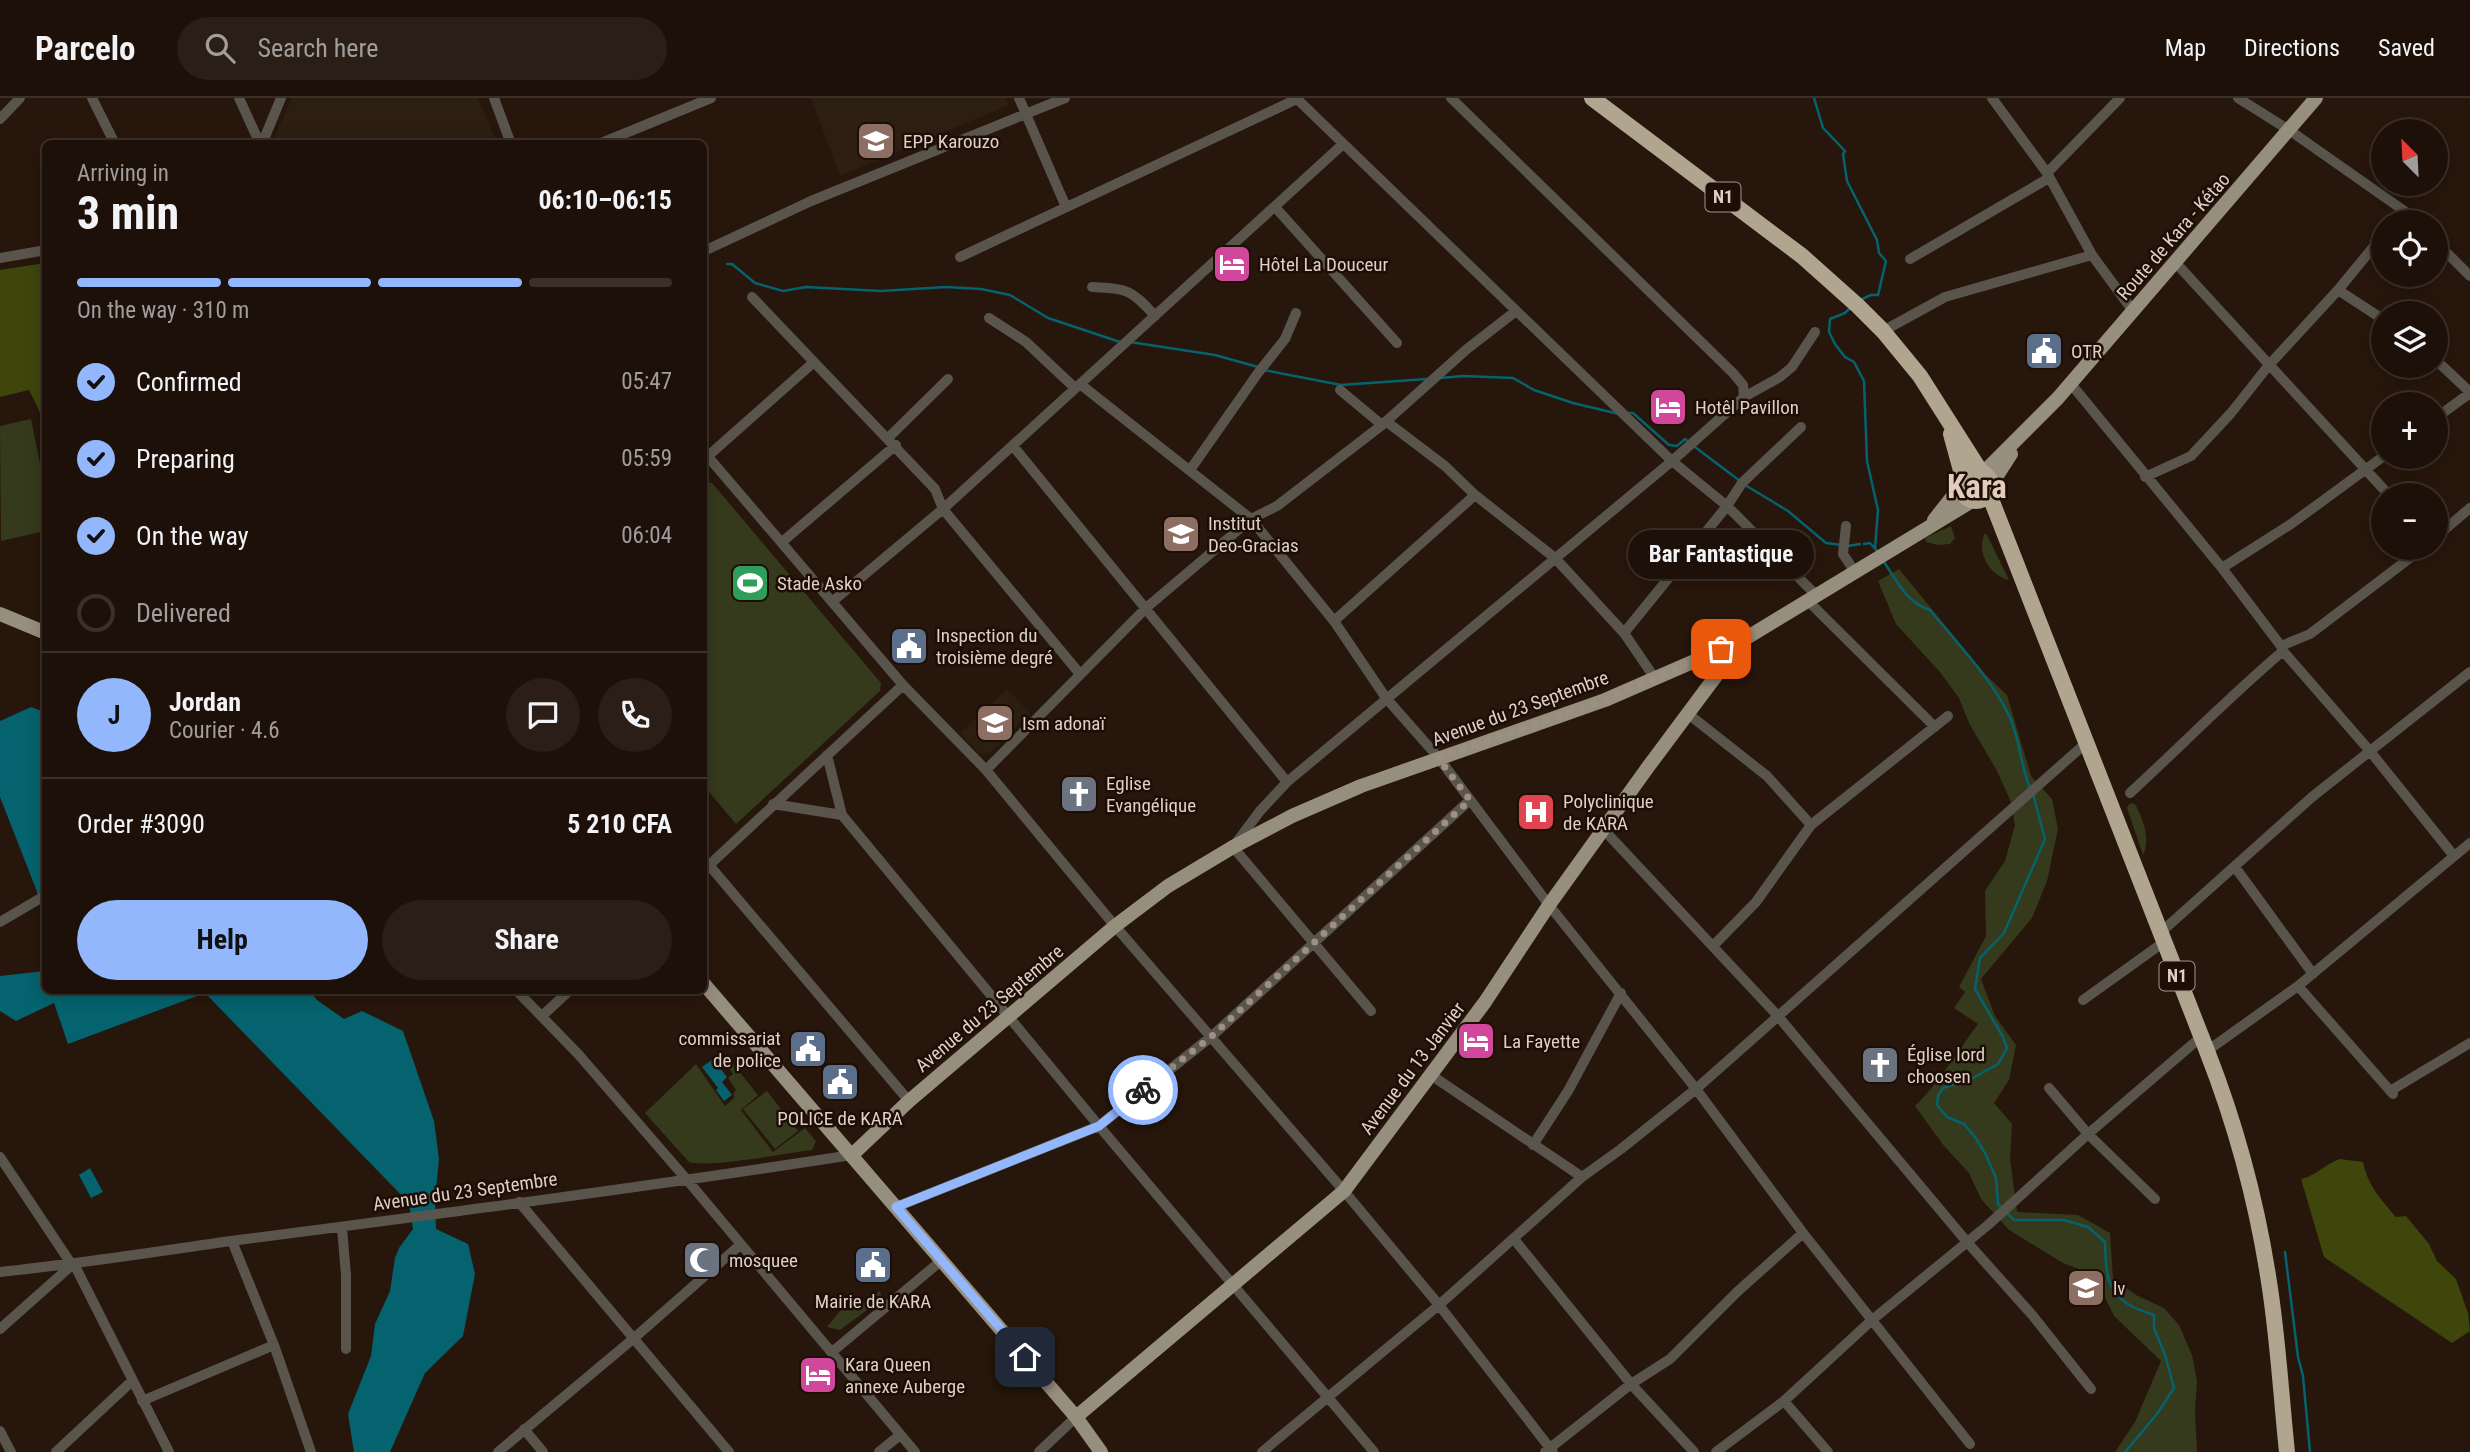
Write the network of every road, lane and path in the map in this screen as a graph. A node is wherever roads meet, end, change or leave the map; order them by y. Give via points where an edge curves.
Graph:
1 (20, 98) edge
2 (92, 98) edge
3 (239, 98) edge
4 (281, 98) edge
5 (494, 98) edge
6 (711, 98) edge
7 (1019, 98) edge
8 (1065, 98) edge
9 (1451, 98) edge
10 (1592, 98) edge
11 (1992, 98) edge
12 (2120, 98) edge
13 (2238, 98) edge
14 (2316, 98) edge
15 (1296, 99) edge
16 (1026, 114) junction
17 (0, 119) edge
18 (2289, 130) junction
19 (113, 140) edge
20 (259, 140) edge
21 (263, 140) edge
22 (510, 140) edge
23 (609, 140) edge
24 (1342, 145) junction
25 (2048, 176) junction
26 (1275, 207) junction
27 (1066, 208) junction
28 (2403, 210) edge
29 (707, 250) edge
30 (2371, 250) edge
31 (42, 251) edge
32 (2448, 254) edge
33 (2092, 255) junction
34 (960, 257) dead end
35 (0, 258) edge
36 (1910, 259) dead end
37 (2175, 262) junction
38 (2470, 276) edge
39 (1092, 287) dead end
40 (2339, 290) junction
41 (752, 296) dead end
42 (1516, 311) junction
43 (2133, 311) junction
44 (2371, 311) edge
45 (1296, 313) dead end
46 (1155, 316) junction
47 (989, 318) dead end
48 (1883, 331) junction
49 (1815, 332) dead end
50 (1397, 343) dead end
51 (814, 362) junction
52 (2269, 365) junction
53 (2448, 371) edge
54 (948, 379) dead end
55 (2071, 384) junction
56 (1077, 386) junction
57 (1339, 390) dead end
58 (2470, 392) edge
59 (1744, 397) junction
60 (2448, 409) edge
61 (1946, 415) junction
62 (1385, 423) junction
63 (1801, 427) dead end
64 (892, 441) junction
65 (1013, 446) junction
66 (708, 457) edge
67 (1672, 461) junction
68 (2371, 465) edge
69 (1190, 470) junction
70 (2364, 470) junction
71 (2145, 477) junction
72 (1962, 482) junction
73 (2377, 483) edge
74 (1982, 488) junction
75 (1475, 495) junction
76 (1727, 506) junction
77 (2470, 508) edge
78 (943, 509) junction
79 (1251, 519) junction
80 (1846, 526) dead end
81 (1928, 526) junction
82 (2448, 527) edge
83 (782, 542) junction
84 (1555, 558) junction
85 (2407, 560) edge
86 (2222, 568) junction
87 (1855, 572) junction
88 (1812, 598) junction
89 (833, 601) junction
90 (1146, 608) junction
91 (0, 614) edge
92 (1334, 621) junction
93 (42, 632) edge
94 (1624, 632) junction
95 (1743, 640) junction
96 (2282, 649) junction
97 (2470, 672) edge
98 (1080, 674) junction
99 (1654, 677) junction
100 (903, 685) junction
101 (1386, 698) junction
102 (1687, 713) junction
103 (1948, 716) dead end
104 (1935, 727) junction
105 (2086, 743) junction
106 (2369, 750) junction
107 (827, 755) junction
108 (1438, 758) junction
109 (986, 771) junction
110 (1287, 782) junction
111 (2130, 793) dead end
112 (1470, 800) junction
113 (773, 804) junction
114 (842, 815) junction
115 (1811, 825) junction
116 (1604, 830) junction
117 (2470, 843) edge
118 (1233, 847) junction
119 (2454, 856) junction
120 (707, 866) edge
121 (2235, 867) junction
122 (707, 868) edge
123 (42, 897) edge
124 (1549, 905) junction
125 (1, 918) edge
126 (1115, 926) junction
127 (2162, 938) junction
128 (1314, 942) junction
129 (1713, 946) junction
130 (2313, 974) junction
131 (2298, 986) junction
132 (707, 987) edge
133 (1621, 993) junction
134 (520, 994) edge
135 (566, 994) edge
136 (2083, 1000) dead end
137 (1371, 1012) dead end
138 (1777, 1015) junction
139 (542, 1016) junction
140 (1008, 1017) junction
141 (1212, 1036) junction
142 (2204, 1043) junction
143 (2470, 1043) edge
144 (1431, 1074) junction
145 (1696, 1088) junction
146 (2049, 1088) dead end
147 (909, 1101) junction
148 (1099, 1126) junction
149 (2088, 1134) junction
150 (1533, 1145) junction
151 (852, 1155) junction
152 (0, 1157) edge
153 (1581, 1177) junction
154 (688, 1181) junction
155 (1344, 1191) junction
156 (2155, 1199) dead end
157 (519, 1202) junction
158 (896, 1207) junction
159 (342, 1228) junction
160 (1802, 1233) junction
161 (1514, 1240) junction
162 (232, 1241) junction
163 (1966, 1242) junction
164 (740, 1245) junction
165 (942, 1261) junction
166 (73, 1265) junction
167 (0, 1272) edge
168 (1233, 1285) junction
169 (1439, 1305) junction
170 (1872, 1320) junction
171 (0, 1329) edge
172 (633, 1339) junction
173 (274, 1345) junction
174 (346, 1349) dead end
175 (832, 1352) junction
176 (132, 1381) junction
177 (1630, 1384) junction
178 (2091, 1389) dead end
179 (1330, 1397) junction
180 (142, 1401) junction
181 (1784, 1401) junction
182 (1076, 1417) junction
183 (524, 1429) junction
184 (0, 1431) edge
185 (900, 1434) junction
186 (1970, 1444) dead end
187 (1549, 1451) edge
188 (11, 1452) edge
189 (56, 1452) edge
190 (169, 1452) edge
191 (311, 1452) edge
192 (498, 1452) edge
193 (543, 1452) edge
194 (729, 1452) edge
195 (879, 1452) edge
196 (915, 1452) edge
197 (1039, 1452) edge
198 (1101, 1452) edge
199 (1262, 1452) edge
200 (1374, 1452) edge
201 (1694, 1452) edge
202 (1716, 1452) edge
203 (1828, 1452) edge
204 (2287, 1452) edge

1 - 17 street
2 - 19 street
3 - 20 street
4 - 21 street
5 - 22 street
6 - 23 street
7 - 16 street
8 - 16 street
9 - 59 street via 1733,373 1743,385
10 - 48 highway, N1 via 1802,256
11 - 25 street
12 - 25 street
13 - 18 street
14 - 18 main road, Route de Kara - Kétao
15 - 24 street
15 - 27 street
16 - 27 street
16 - 29 street via 811,201
18 - 28 street
18 - 37 main road, Route de Kara - Kétao
24 - 26 street
24 - 42 street
25 - 33 street
25 - 36 street
26 - 46 street
26 - 50 street
27 - 34 street
30 - 40 street
31 - 35 street
32 - 38 street
33 - 43 street
33 - 48 street via 1945,297
37 - 43 main road, Route de Kara - Kétao
37 - 52 street
39 - 46 street via 1128,290
40 - 44 street
40 - 52 street
41 - 51 street
42 - 62 street
42 - 67 street
43 - 55 main road, Route de Kara - Kétao
45 - 69 street via 1285,339
46 - 56 street
47 - 56 street via 1026,342
48 - 61 highway, N1
49 - 59 street via 1792,367
51 - 64 street
51 - 66 street
52 - 70 street
52 - 71 street via 2191,456
53 - 58 street
54 - 64 street
55 - 71 street
55 - 74 main road, Route de Kara - Kétao
56 - 65 street
56 - 69 street
57 - 62 street
58 - 60 street
59 - 67 street
61 - 72 highway, N1
61 - 74 highway, N1
62 - 75 street via 1445,466
62 - 79 street via 1277,506
63 - 76 street via 1742,483
64 - 78 street via 935,489
64 - 83 street
65 - 78 street
65 - 90 street
66 - 83 street
67 - 76 street
67 - 84 street
68 - 70 street
69 - 79 street
70 - 73 street
70 - 86 street
71 - 86 street
72 - 74 highway via 1970,472
72 - 74 highway, N1 via 1964,496
72 - 81 main road, Avenue du 23 Septembre
74 - 81 main road, Avenue du 23 Septembre
74 - 105 highway, N1
75 - 84 street
75 - 92 street
76 - 88 street
76 - 94 street
77 - 82 street
78 - 89 street
78 - 98 street
79 - 90 street
79 - 92 street
80 - 87 street via 1843,554
81 - 87 main road, Avenue du 23 Septembre
83 - 89 street
84 - 94 street
84 - 101 street
85 - 96 street via 2310,634
86 - 96 street
87 - 88 main road, Avenue du 23 Septembre
88 - 95 main road, Avenue du 23 Septembre
88 - 104 street
89 - 100 street
90 - 98 street
90 - 110 street
91 - 93 main road
92 - 101 street
94 - 99 street
95 - 99 main road, Avenue du 23 Septembre
95 - 102 main road, Avenue du 13 Janvier
96 - 106 street
96 - 111 street
97 - 106 street
98 - 109 street
99 - 108 main road, Avenue du 23 Septembre via 1605,700
100 - 107 street
100 - 109 street
101 - 108 street
101 - 110 street
102 - 115 street via 1767,776
102 - 116 main road, Avenue du 13 Janvier
103 - 104 street
104 - 115 street
105 - 127 highway, N1
105 - 138 street
106 - 119 street
106 - 121 street
107 - 113 street
107 - 114 street
108 - 112 street
108 - 118 main road, Avenue du 23 Septembre via 1361,786
109 - 126 street
110 - 118 street
112 - 124 street
112 - 128 street
113 - 114 street
113 - 120 street
114 - 140 street
115 - 129 street via 1756,902
116 - 124 main road, Avenue du 13 Janvier
116 - 129 street
117 - 119 street
118 - 126 main road, Avenue du 23 Septembre via 1168,886
118 - 128 street
119 - 130 street
121 - 127 street
121 - 130 street
122 - 147 street
123 - 125 street
124 - 133 street
124 - 144 main road, Avenue du 13 Janvier
126 - 140 main road, Avenue du 23 Septembre
126 - 141 street
127 - 136 street
127 - 142 highway, N1
128 - 137 street
128 - 141 street
129 - 138 street
130 - 131 street
131 - 142 street
131 - 143 street via 2392,1093
132 - 151 main road
133 - 145 street
133 - 150 street via 1569,1091
134 - 139 street
135 - 139 street
138 - 145 street
138 - 163 street
139 - 154 street
140 - 147 main road, Avenue du 23 Septembre
140 - 148 street
141 - 148 street
141 - 155 street
142 - 149 street
142 - 204 highway, N1 via 2234,1126 2264,1251
144 - 150 street
144 - 155 main road, Avenue du 13 Janvier
145 - 153 street
145 - 160 street
146 - 149 street
147 - 151 main road, Avenue du 23 Septembre
148 - 158 street
148 - 168 street
149 - 156 street
149 - 163 street
150 - 153 street
151 - 154 street, Avenue du 23 Septembre
151 - 158 main road
152 - 166 street
153 - 161 street
154 - 157 street, Avenue du 23 Septembre
154 - 164 street
155 - 168 main road, Avenue du 13 Janvier
155 - 169 street
157 - 159 street, Avenue du 23 Septembre
157 - 172 street
158 - 165 main road
159 - 162 street, Avenue du 23 Septembre
159 - 174 street
160 - 170 street
160 - 177 street via 1670,1359
161 - 169 street
161 - 177 street
162 - 166 street, Avenue du 23 Septembre
162 - 173 street
163 - 170 street
163 - 178 street
164 - 172 street
164 - 175 street
165 - 175 street
165 - 182 main road
166 - 167 street, Avenue du 23 Septembre
166 - 171 street
166 - 176 street
168 - 179 street
168 - 182 main road, Avenue du 13 Janvier
169 - 179 street
169 - 187 street
170 - 181 street
170 - 186 street
172 - 183 street
172 - 194 street
173 - 180 street
173 - 191 street
175 - 185 street
176 - 180 street
176 - 189 street
177 - 187 street
177 - 201 street
179 - 199 street
179 - 200 street
180 - 190 street
181 - 202 street
181 - 203 street
182 - 197 street, Avenue du 13 Janvier
182 - 198 main road
183 - 192 street
183 - 193 street
184 - 188 street
185 - 195 street
185 - 196 street

